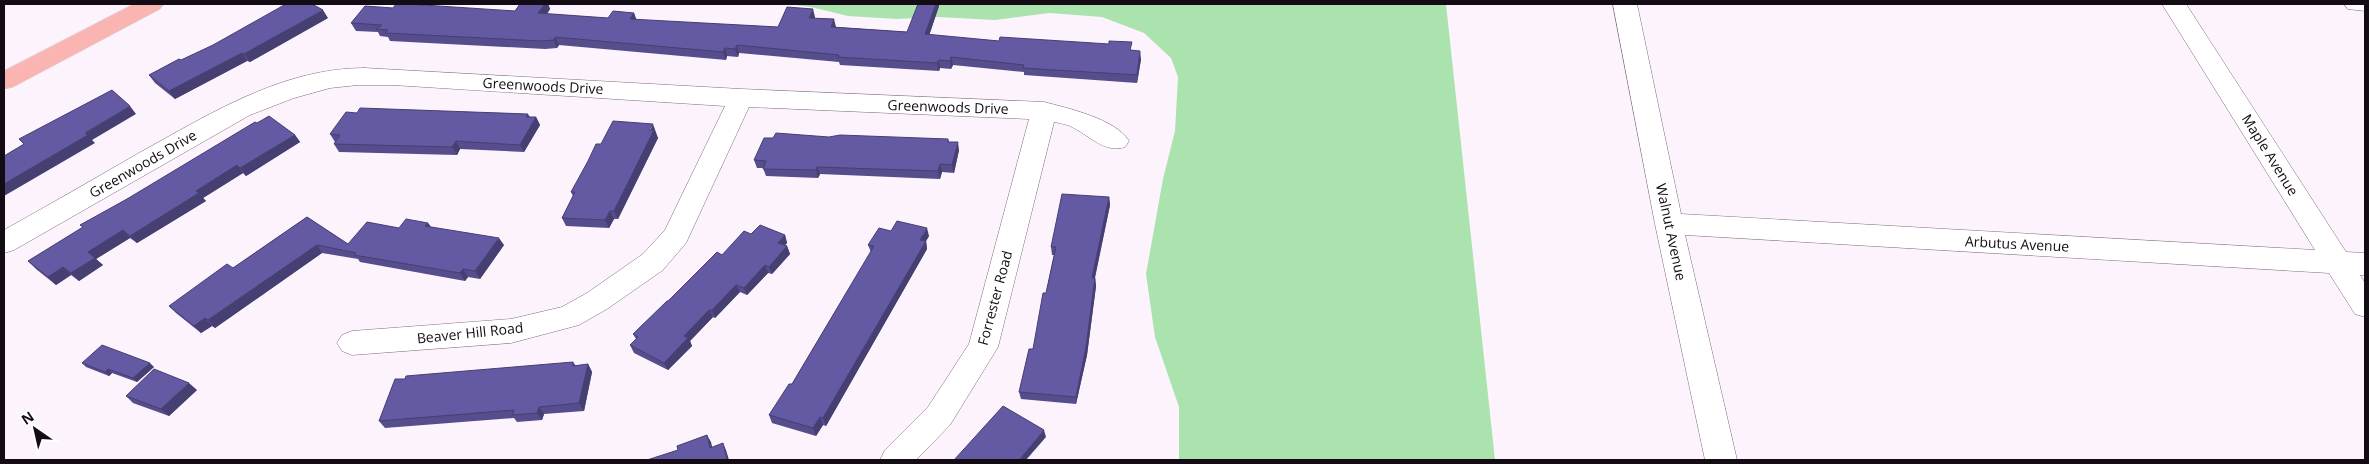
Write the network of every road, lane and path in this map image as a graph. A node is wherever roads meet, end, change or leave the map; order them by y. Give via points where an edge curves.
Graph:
1 (152, 4) edge
2 (1625, 4) edge
3 (2174, 4) edge
4 (2356, 4) edge
5 (2365, 4) edge
6 (4, 80) edge
7 (741, 98) junction
8 (1044, 111) junction
9 (1116, 141) dead end
10 (1669, 224) junction
11 (4, 243) edge
12 (2338, 262) junction
13 (2365, 264) edge
14 (2365, 306) edge
15 (352, 343) dead end
16 (896, 460) edge
17 (1721, 460) edge

1 - 6 main road
2 - 10 street, Walnut Avenue
3 - 12 street, Maple Avenue
4 - 5 street
7 - 8 street, Greenwoods Drive
7 - 11 street, Greenwoods Drive via 347,77 297,87 228,115
7 - 15 street, Beaver Hill Road via 676,236 653,262 604,297 569,316 511,331
8 - 9 street, Greenwoods Drive via 1077,119
8 - 16 street, Forrester Road via 983,347 939,416
10 - 12 street, Arbutus Avenue
10 - 17 street, Walnut Avenue
12 - 13 street, Arbutus Avenue
12 - 14 street, Maple Avenue

